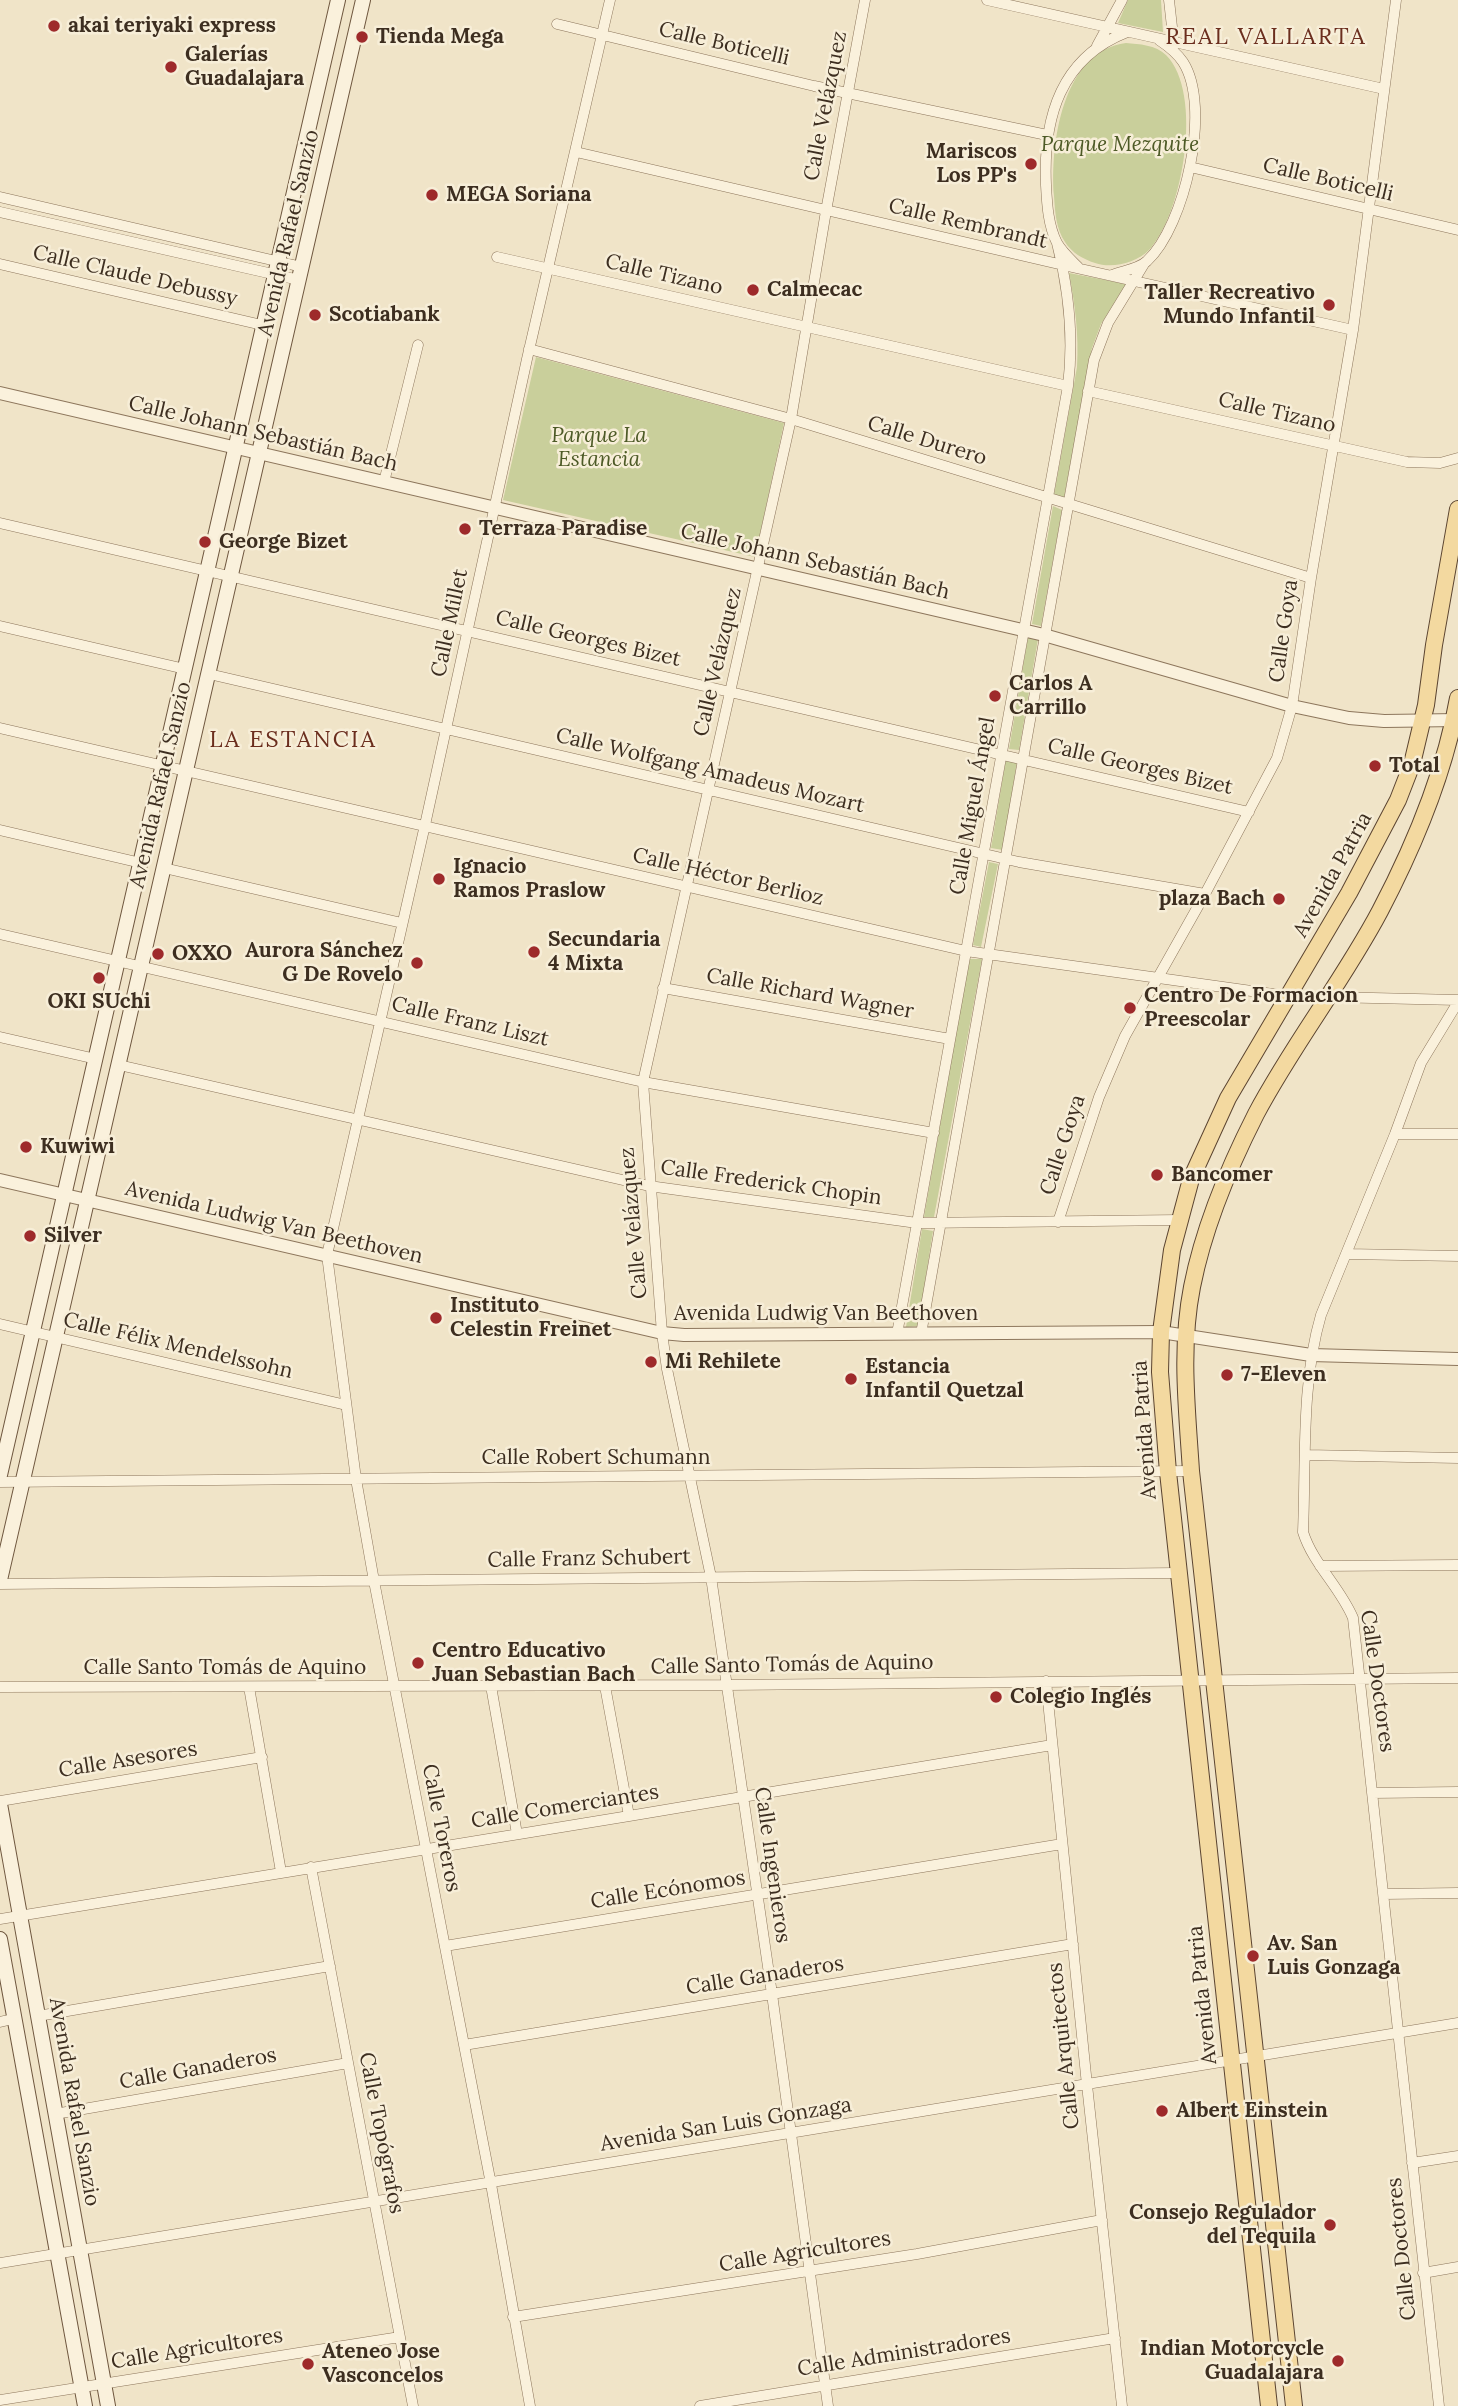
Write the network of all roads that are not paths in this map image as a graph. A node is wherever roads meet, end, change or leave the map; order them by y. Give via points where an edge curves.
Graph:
1 (338, 0) edge
2 (363, 0) edge
3 (610, 0) edge
4 (865, 0) edge
5 (987, 0) edge
6 (1122, 0) edge
7 (1168, 0) edge
8 (1396, 0) edge
9 (557, 24) dead end
10 (1107, 27) junction
11 (1128, 32) junction
12 (603, 35) junction
13 (1097, 46) junction
14 (1175, 47) junction
15 (1384, 89) junction
16 (847, 93) junction
17 (1047, 135) junction
18 (576, 152) junction
19 (1189, 167) junction
20 (0, 197) edge
21 (1369, 210) junction
22 (826, 211) junction
23 (0, 212) edge
24 (1458, 230) edge
25 (1057, 243) junction
26 (211, 247) junction
27 (497, 257) dead end
28 (208, 258) junction
29 (0, 264) edge
30 (1144, 264) junction
31 (1062, 265) junction
32 (276, 268) junction
33 (547, 269) junction
34 (1079, 269) junction
35 (301, 274) junction
36 (1111, 275) junction
37 (1135, 280) junction
38 (262, 325) junction
39 (806, 327) junction
40 (1353, 330) junction
41 (418, 345) dead end
42 (529, 349) junction
43 (1068, 386) junction
44 (1088, 391) junction
45 (0, 393) edge
46 (791, 419) junction
47 (1333, 446) junction
48 (235, 447) junction
49 (259, 453) junction
50 (1458, 458) edge
51 (384, 482) junction
52 (1048, 498) junction
53 (1067, 504) junction
54 (494, 507) junction
55 (1458, 509) edge
56 (0, 523) edge
57 (759, 569) junction
58 (207, 571) junction
59 (231, 576) junction
60 (1311, 578) junction
61 (0, 626) edge
62 (1024, 630) junction
63 (468, 631) junction
64 (1044, 635) junction
65 (185, 668) junction
66 (209, 674) junction
67 (732, 692) junction
68 (1458, 698) edge
69 (1292, 706) junction
70 (1423, 720) junction
71 (1456, 720) edge
72 (0, 728) edge
73 (446, 729) junction
74 (1002, 755) junction
75 (1022, 759) junction
76 (163, 765) junction
77 (186, 770) junction
78 (708, 790) junction
79 (1249, 812) junction
80 (425, 825) junction
81 (0, 830) edge
82 (984, 854) junction
83 (1004, 859) junction
84 (141, 863) junction
85 (164, 868) junction
86 (685, 887) junction
87 (1205, 894) junction
88 (402, 923) junction
89 (0, 934) edge
90 (966, 951) junction
91 (986, 955) junction
92 (118, 961) junction
93 (141, 967) junction
94 (1158, 977) junction
95 (663, 988) junction
96 (1287, 996) junction
97 (1328, 998) junction
98 (1458, 1001) edge
99 (380, 1021) junction
100 (0, 1037) edge
101 (950, 1039) junction
102 (96, 1059) junction
103 (118, 1065) junction
104 (643, 1082) junction
105 (357, 1118) junction
106 (934, 1133) junction
107 (1395, 1133) junction
108 (1458, 1134) edge
109 (0, 1180) edge
110 (649, 1186) junction
111 (65, 1195) junction
112 (87, 1200) junction
113 (1180, 1220) junction
114 (1058, 1222) junction
115 (917, 1223) junction
116 (940, 1224) junction
117 (1346, 1254) junction
118 (327, 1255) junction
119 (1458, 1256) edge
120 (0, 1324) edge
121 (33, 1332) junction
122 (1161, 1332) junction
123 (662, 1333) junction
124 (897, 1334) junction
125 (920, 1334) junction
126 (1185, 1335) junction
127 (56, 1337) junction
128 (1311, 1354) junction
129 (1458, 1359) edge
130 (346, 1405) junction
131 (1306, 1455) junction
132 (1458, 1458) edge
133 (1191, 1471) junction
134 (1168, 1472) junction
135 (0, 1475) edge
136 (689, 1476) junction
137 (356, 1479) junction
138 (22, 1481) junction
139 (0, 1482) edge
140 (1458, 1565) edge
141 (1320, 1566) junction
142 (1178, 1573) junction
143 (711, 1577) junction
144 (374, 1581) junction
145 (0, 1582) edge
146 (1458, 1678) edge
147 (1359, 1679) junction
148 (1190, 1680) junction
149 (1215, 1680) junction
150 (1046, 1681) junction
151 (727, 1685) junction
152 (395, 1686) junction
153 (491, 1686) junction
154 (605, 1686) junction
155 (0, 1687) edge
156 (249, 1687) junction
157 (1052, 1745) junction
158 (262, 1758) junction
159 (1458, 1792) edge
160 (1372, 1793) junction
161 (743, 1797) junction
162 (0, 1802) edge
163 (629, 1816) junction
164 (517, 1835) junction
165 (1062, 1844) junction
166 (425, 1848) junction
167 (311, 1867) junction
168 (281, 1872) junction
169 (1458, 1893) edge
170 (757, 1894) junction
171 (1384, 1894) junction
172 (20, 1916) junction
173 (0, 1919) edge
174 (0, 1939) edge
175 (1073, 1944) junction
176 (445, 1946) junction
177 (330, 1966) junction
178 (772, 1994) junction
179 (38, 2016) junction
180 (7, 2021) edge
181 (1458, 2023) edge
182 (1399, 2033) junction
183 (464, 2045) junction
184 (1256, 2056) junction
185 (1232, 2060) junction
186 (348, 2063) junction
187 (1087, 2085) junction
188 (55, 2114) junction
189 (791, 2134) junction
190 (1458, 2156) edge
191 (1412, 2163) junction
192 (491, 2184) junction
193 (375, 2203) junction
194 (1102, 2220) junction
195 (80, 2251) junction
196 (57, 2254) junction
197 (0, 2263) edge
198 (1458, 2267) edge
199 (810, 2272) junction
200 (1423, 2273) junction
201 (513, 2317) junction
202 (400, 2337) junction
203 (1115, 2338) junction
204 (104, 2383) junction
205 (825, 2385) junction
206 (81, 2387) junction
207 (0, 2400) edge
208 (85, 2406) edge
209 (108, 2406) edge
210 (413, 2406) edge
211 (530, 2406) edge
212 (699, 2406) edge
213 (828, 2406) edge
214 (1122, 2406) edge
215 (1269, 2406) edge
216 (1294, 2406) edge
217 (1439, 2406) edge

1 - 32 main road, Avenida Rafael Sanzio
2 - 35 main road, Avenida Rafael Sanzio
3 - 12 street, Calle Millet
4 - 16 street, Calle Velázquez
5 - 10 street
6 - 10 street, Calle Miguel Ángel
7 - 14 street, Calle Miguel Ángel
8 - 15 street, Calle Goya
9 - 12 street, Calle Boticelli
10 - 11 street
10 - 13 street, Calle Miguel Ángel
11 - 13 street, Calle Miguel Ángel
11 - 14 street, Calle Miguel Ángel
12 - 16 street, Calle Boticelli
12 - 18 street, Calle Millet
13 - 17 street, Calle Miguel Ángel via 1065,84
14 - 15 street
14 - 19 street, Calle Miguel Ángel via 1193,101
15 - 21 street, Calle Goya
16 - 17 street, Calle Boticelli
16 - 22 street, Calle Velázquez
17 - 25 street, Calle Miguel Ángel via 1048,208
18 - 22 street, Calle Rembrandt
18 - 33 street, Calle Millet
19 - 21 street, Calle Boticelli
19 - 30 street, Calle Miguel Ángel via 1175,215 1158,249
20 - 26 street
21 - 24 street, Calle Boticelli
21 - 40 street, Calle Goya
22 - 31 street, Calle Rembrandt
22 - 39 street, Calle Velázquez
23 - 28 street
25 - 31 street, Calle Miguel Ángel
25 - 34 street, Calle Miguel Ángel
26 - 28 street
26 - 32 street
27 - 33 street, Calle Tizano
28 - 32 street
29 - 38 street, Calle Claude Debussy
30 - 36 street
30 - 37 street, Calle Miguel Ángel
31 - 34 street, Calle Rembrandt
31 - 43 street, Calle Miguel Ángel via 1071,317
32 - 35 street
32 - 38 main road, Avenida Rafael Sanzio
33 - 39 street, Calle Tizano
33 - 42 street, Calle Millet
34 - 36 street, Calle Rembrandt
35 - 49 main road, Avenida Rafael Sanzio
36 - 37 street, Calle Rembrandt
37 - 40 street, Calle Rembrandt
37 - 44 street, Calle Miguel Ángel via 1099,342
38 - 48 main road, Avenida Rafael Sanzio
39 - 43 street, Calle Tizano
39 - 46 street, Calle Velázquez
40 - 47 street, Calle Goya
41 - 51 street
42 - 46 street, Calle Durero
42 - 54 street, Calle Millet
43 - 52 street, Calle Miguel Ángel
44 - 47 street, Calle Tizano
44 - 53 street, Calle Miguel Ángel
45 - 48 street, Calle Johann Sebastián Bach
46 - 52 street, Calle Durero
46 - 57 street, Calle Velázquez
47 - 50 street, Calle Tizano via 1424,464
47 - 60 street, Calle Goya
48 - 49 street, Calle Johann Sebastián Bach
48 - 58 main road, Avenida Rafael Sanzio
49 - 51 street, Calle Johann Sebastián Bach
49 - 59 main road, Avenida Rafael Sanzio
51 - 54 street, Calle Johann Sebastián Bach
52 - 53 street, Calle Durero
52 - 62 street, Calle Miguel Ángel
53 - 60 street, Calle Durero
53 - 64 street, Calle Miguel Ángel
54 - 57 street, Calle Johann Sebastián Bach
54 - 63 street, Calle Millet
55 - 70 main road, Avenida Patria
56 - 58 street, Calle Georges Bizet
57 - 62 street, Calle Johann Sebastián Bach
57 - 67 street, Calle Velázquez
58 - 59 street, Calle Georges Bizet
58 - 65 main road, Avenida Rafael Sanzio
59 - 63 street, Calle Georges Bizet
59 - 66 main road, Avenida Rafael Sanzio
60 - 69 street, Calle Goya
61 - 65 street
62 - 64 street, Calle Johann Sebastián Bach
62 - 74 street, Calle Miguel Ángel
63 - 67 street, Calle Georges Bizet
63 - 73 street, Calle Millet
64 - 69 street, Calle Johann Sebastián Bach
64 - 75 street, Calle Miguel Ángel
65 - 76 main road, Avenida Rafael Sanzio
66 - 73 street, Calle Wolfgang Amadeus Mozart
66 - 77 main road, Avenida Rafael Sanzio
67 - 74 street, Calle Georges Bizet
67 - 78 street, Calle Velázquez
68 - 71 main road, Avenida Patria
69 - 70 street, Calle Johann Sebastián Bach via 1349,719
69 - 79 street, Calle Goya via 1277,758
70 - 71 street, Calle Johann Sebastián Bach
70 - 96 main road, Avenida Patria via 1398,800
71 - 97 main road, Avenida Patria via 1424,817 1380,911
72 - 76 street, Calle Héctor Berlioz
73 - 78 street, Calle Wolfgang Amadeus Mozart
73 - 80 street, Calle Millet
74 - 75 street, Calle Georges Bizet
74 - 82 street, Calle Miguel Ángel
75 - 79 street, Calle Georges Bizet
75 - 83 street, Calle Miguel Ángel
76 - 77 street, Calle Héctor Berlioz
76 - 84 main road, Avenida Rafael Sanzio
77 - 80 street, Calle Héctor Berlioz
77 - 85 main road, Avenida Rafael Sanzio
78 - 82 street, Calle Wolfgang Amadeus Mozart
78 - 86 street, Calle Velázquez
79 - 87 street, Calle Goya
80 - 86 street, Calle Héctor Berlioz
80 - 88 street, Calle Millet
81 - 84 street
82 - 83 street, Calle Wolfgang Amadeus Mozart
82 - 90 street, Calle Miguel Ángel
83 - 87 street, Calle Wolfgang Amadeus Mozart
83 - 91 street, Calle Miguel Ángel
84 - 92 main road, Avenida Rafael Sanzio
85 - 88 street
85 - 93 main road, Avenida Rafael Sanzio
86 - 90 street, Calle Héctor Berlioz
86 - 95 street, Calle Velázquez
87 - 94 street, Calle Goya
88 - 99 street, Calle Millet
89 - 92 street, Calle Franz Liszt
90 - 91 street, Calle Héctor Berlioz
90 - 101 street, Calle Miguel Ángel
91 - 94 street, Calle Héctor Berlioz
91 - 116 street, Calle Miguel Ángel
92 - 93 street, Calle Franz Liszt
92 - 102 main road, Avenida Rafael Sanzio
93 - 99 street, Calle Franz Liszt
93 - 103 main road, Avenida Rafael Sanzio
94 - 96 street, Calle Héctor Berlioz
94 - 114 street, Calle Goya via 1125,1036 1099,1097
95 - 101 street, Calle Richard Wagner
95 - 104 street, Calle Velázquez
96 - 97 street, Calle Héctor Berlioz
96 - 113 main road, Avenida Patria via 1228,1098 1191,1179
97 - 98 street, Calle Héctor Berlioz
97 - 126 main road, Avenida Patria via 1257,1113 1222,1185 1192,1285
98 - 107 street, Calle Doctores via 1421,1063
99 - 104 street, Calle Franz Liszt
99 - 105 street, Calle Millet
100 - 102 street
101 - 106 street, Calle Miguel Ángel
102 - 111 main road, Avenida Rafael Sanzio
103 - 105 street, Calle Frederick Chopin
103 - 112 main road, Avenida Rafael Sanzio
104 - 106 street, Calle Franz Liszt
104 - 110 street, Calle Velázquez
105 - 110 street, Calle Frederick Chopin
105 - 118 street, Calle Millet
106 - 115 street, Calle Miguel Ángel
107 - 108 street
107 - 117 street, Calle Doctores
109 - 111 street, Avenida Ludwig Van Beethoven
110 - 115 street, Calle Frederick Chopin
110 - 123 street, Calle Velázquez
111 - 112 street, Avenida Ludwig Van Beethoven
111 - 121 main road, Avenida Rafael Sanzio
112 - 118 street, Avenida Ludwig Van Beethoven
112 - 127 main road, Avenida Rafael Sanzio
113 - 114 street, Calle Frederick Chopin
113 - 122 main road, Avenida Patria
114 - 116 street, Calle Frederick Chopin
115 - 116 street, Calle Frederick Chopin
115 - 124 street, Calle Miguel Ángel
116 - 125 street, Calle Miguel Ángel
117 - 119 street
117 - 128 street, Calle Doctores
118 - 123 street, Avenida Ludwig Van Beethoven
118 - 130 street, Calle Toreros
120 - 121 street, Calle Félix Mendelssohn
121 - 127 street, Calle Félix Mendelssohn
121 - 135 main road, Avenida Rafael Sanzio
122 - 125 street, Avenida Ludwig Van Beethoven
122 - 126 street, Avenida Ludwig Van Beethoven
122 - 134 main road, Avenida Patria
123 - 124 street, Avenida Ludwig Van Beethoven
123 - 136 street, Calle Ingenieros
124 - 125 street, Avenida Ludwig Van Beethoven
126 - 128 street, Avenida Ludwig Van Beethoven
126 - 133 main road, Avenida Patria
127 - 130 street, Calle Félix Mendelssohn
127 - 138 main road, Avenida Rafael Sanzio
128 - 129 street, Avenida Ludwig Van Beethoven
128 - 131 street, Calle Doctores
130 - 137 street, Calle Toreros
131 - 132 street
131 - 141 street, Calle Doctores via 1303,1532
133 - 134 street, Calle Robert Schumann
133 - 149 main road, Avenida Patria
134 - 136 street, Calle Robert Schumann
134 - 142 main road, Avenida Patria
136 - 137 street, Calle Robert Schumann
136 - 143 street, Calle Ingenieros
137 - 138 street, Calle Robert Schumann
137 - 144 street, Calle Toreros
138 - 139 street, Calle Robert Schumann
138 - 145 main road, Avenida Rafael Sanzio
140 - 141 street
141 - 147 street, Calle Doctores via 1353,1618
142 - 143 street, Calle Franz Schubert
142 - 148 main road, Avenida Patria
143 - 144 street, Calle Franz Schubert
143 - 151 street, Calle Ingenieros
144 - 145 street, Calle Franz Schubert
144 - 152 street, Calle Toreros
146 - 147 street, Calle Santo Tomás de Aquino
147 - 149 street, Calle Santo Tomás de Aquino
147 - 160 street, Calle Doctores
148 - 149 street, Calle Santo Tomás de Aquino
148 - 150 street, Calle Santo Tomás de Aquino
148 - 185 main road, Avenida Patria
149 - 184 main road, Avenida Patria
150 - 151 street, Calle Santo Tomás de Aquino
150 - 157 street, Calle Arquitectos
151 - 154 street, Calle Santo Tomás de Aquino
151 - 161 street, Calle Ingenieros
152 - 153 street, Calle Santo Tomás de Aquino
152 - 156 street, Calle Santo Tomás de Aquino
152 - 166 street, Calle Toreros
153 - 154 street, Calle Santo Tomás de Aquino
153 - 164 street
154 - 163 street
155 - 156 street, Calle Santo Tomás de Aquino
156 - 158 street
157 - 161 street, Calle Comerciantes
157 - 165 street, Calle Arquitectos
158 - 162 street, Calle Asesores
158 - 168 street
159 - 160 street
160 - 171 street, Calle Doctores
161 - 163 street, Calle Comerciantes
161 - 170 street, Calle Ingenieros
162 - 172 main road, Avenida Rafael Sanzio
163 - 164 street, Calle Comerciantes
164 - 166 street, Calle Comerciantes
165 - 170 street, Calle Ecónomos
165 - 175 street, Calle Arquitectos
166 - 167 street, Calle Comerciantes
166 - 176 street, Calle Toreros
167 - 168 street, Calle Comerciantes
167 - 177 street, Calle Topógrafos
168 - 172 street, Calle Comerciantes
169 - 171 street
170 - 176 street, Calle Ecónomos
170 - 178 street, Calle Ingenieros
171 - 182 street, Calle Doctores
172 - 173 street, Calle Comerciantes
172 - 179 main road, Avenida Rafael Sanzio
174 - 180 main road, Avenida Rafael Sanzio
175 - 178 street, Calle Ganaderos
175 - 187 street, Calle Arquitectos
176 - 183 street, Calle Toreros
177 - 179 street
177 - 186 street, Calle Topógrafos
178 - 183 street, Calle Ganaderos
178 - 189 street, Calle Ingenieros
179 - 188 main road, Avenida Rafael Sanzio
180 - 196 main road, Avenida Rafael Sanzio
181 - 182 street, Avenida San Luis Gonzaga
182 - 184 street, Avenida San Luis Gonzaga
182 - 191 street, Calle Doctores
183 - 192 street, Calle Toreros
184 - 185 street, Avenida San Luis Gonzaga
184 - 216 main road, Avenida Patria
185 - 187 street, Avenida San Luis Gonzaga
185 - 215 main road, Avenida Patria
186 - 188 street, Calle Ganaderos
186 - 193 street, Calle Topógrafos
187 - 189 street, Avenida San Luis Gonzaga
187 - 194 street, Calle Arquitectos
188 - 195 main road, Avenida Rafael Sanzio
189 - 192 street, Avenida San Luis Gonzaga
189 - 199 street, Calle Ingenieros
190 - 191 street
191 - 200 street, Calle Doctores
192 - 193 street, Avenida San Luis Gonzaga
192 - 201 street, Calle Toreros
193 - 195 street, Avenida San Luis Gonzaga
193 - 202 street, Calle Topógrafos
194 - 199 street, Calle Agricultores
194 - 203 street, Calle Arquitectos
195 - 196 street, Avenida San Luis Gonzaga
195 - 204 main road, Avenida Rafael Sanzio
196 - 197 street, Avenida San Luis Gonzaga
196 - 206 main road, Avenida Rafael Sanzio
198 - 200 street
199 - 201 street, Calle Agricultores
199 - 205 street, Calle Ingenieros
200 - 217 street, Calle Doctores
201 - 211 street, Calle Toreros
202 - 204 street, Calle Agricultores
202 - 210 street, Calle Topógrafos
203 - 205 street, Calle Administradores
203 - 214 street, Calle Arquitectos
204 - 206 street, Calle Agricultores
204 - 209 main road, Avenida Rafael Sanzio
205 - 212 street, Calle Administradores
205 - 213 street, Calle Ingenieros
206 - 207 street, Calle Agricultores
206 - 208 main road, Avenida Rafael Sanzio

